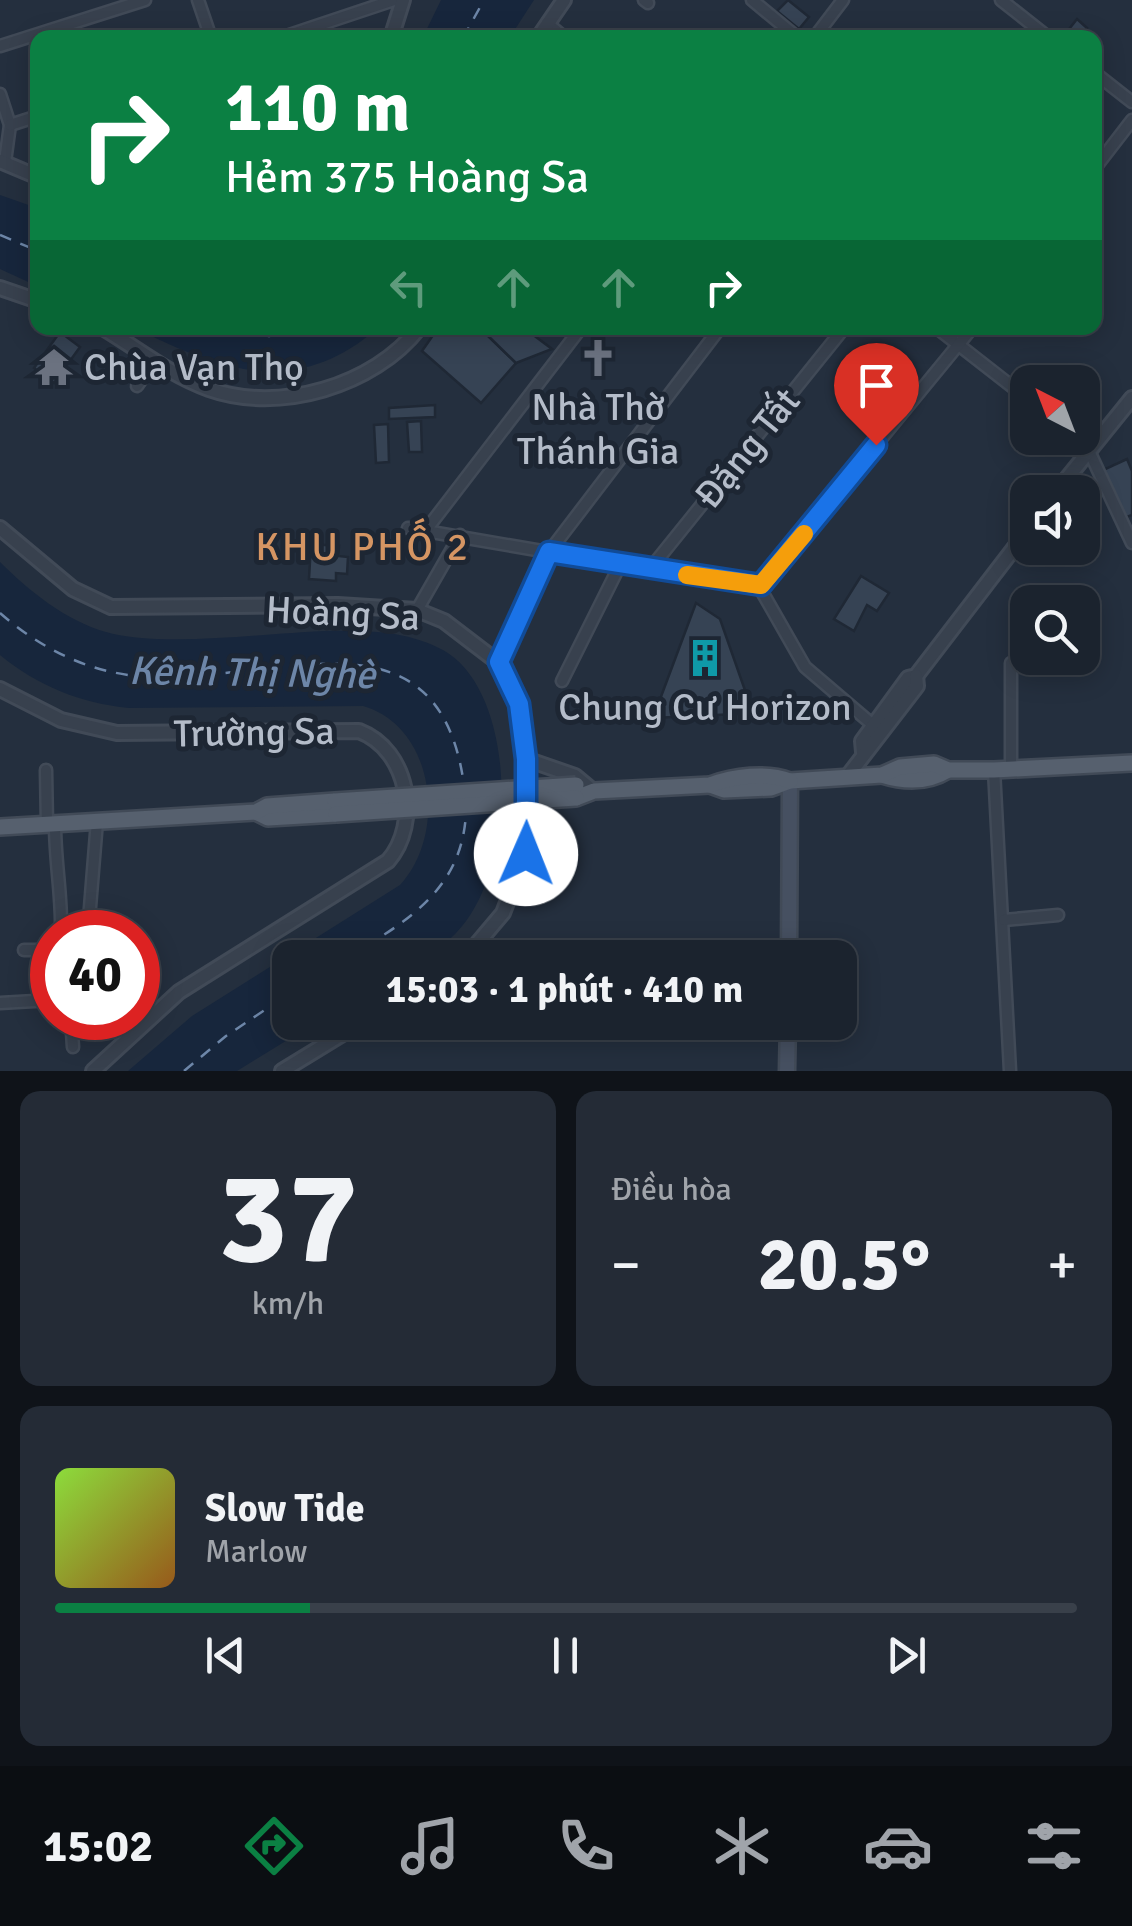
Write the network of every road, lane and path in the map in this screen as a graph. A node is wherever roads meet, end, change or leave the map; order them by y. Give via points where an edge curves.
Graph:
1 (145, 0) edge
2 (198, 0) edge
3 (394, 0) edge
4 (403, 0) edge
5 (564, 0) edge
6 (752, 0) edge
7 (843, 0) edge
8 (1001, 0) edge
9 (547, 23) junction
10 (50, 30) edge
11 (208, 30) edge
12 (304, 30) edge
13 (394, 30) edge
14 (543, 30) edge
15 (555, 30) edge
16 (788, 30) edge
17 (820, 30) edge
18 (1039, 30) edge
19 (30, 36) edge
20 (0, 46) edge
21 (1102, 79) edge
22 (0, 94) edge
23 (1132, 102) edge
24 (30, 118) edge
25 (1132, 120) edge
26 (10, 124) junction
27 (1102, 159) edge
28 (2, 162) edge
29 (30, 173) edge
30 (0, 288) edge
31 (30, 298) edge
32 (114, 335) edge
33 (412, 335) edge
34 (576, 335) edge
35 (715, 335) edge
36 (838, 335) edge
37 (946, 335) edge
38 (966, 335) edge
39 (958, 345) junction
40 (154, 362) junction
41 (1010, 385) edge
42 (138, 386) dead end
43 (1132, 398) edge
44 (1100, 437) edge
45 (1086, 455) edge
46 (1091, 455) edge
47 (1070, 475) edge
48 (0, 528) edge
49 (408, 528) dead end
50 (426, 530) junction
51 (460, 535) junction
52 (1132, 543) edge
53 (549, 552) junction
54 (1010, 553) edge
55 (621, 563) junction
56 (650, 569) junction
57 (761, 585) junction
58 (417, 610) junction
59 (499, 662) junction
60 (1010, 675) edge
61 (916, 676) junction
62 (562, 680) dead end
63 (0, 689) edge
64 (873, 726) junction
65 (863, 752) junction
66 (526, 759) junction
67 (1132, 763) edge
68 (46, 770) dead end
69 (1002, 770) junction
70 (848, 777) junction
71 (790, 781) junction
72 (594, 791) junction
73 (96, 821) junction
74 (51, 824) junction
75 (0, 827) edge
76 (62, 910) edge
77 (90, 910) edge
78 (1058, 915) dead end
79 (1004, 920) junction
80 (482, 940) edge
81 (789, 940) edge
82 (24, 950) dead end
83 (30, 950) edge
84 (30, 1001) edge
85 (0, 1003) edge
86 (73, 1040) edge
87 (333, 1040) edge
88 (788, 1040) edge
89 (73, 1047) dead end
90 (93, 1071) edge
91 (282, 1071) edge
92 (787, 1071) edge
93 (1010, 1071) edge

1 - 10 street
2 - 11 street
3 - 12 street
4 - 13 street
5 - 9 street
6 - 16 street
7 - 17 street
8 - 18 street
9 - 14 street
9 - 15 street
19 - 20 street
21 - 23 street
22 - 26 street
24 - 26 street
25 - 27 street
26 - 28 street
28 - 29 street
30 - 31 street
32 - 40 street
33 - 40 street via 365,374 286,396 222,393
34 - 50 street
35 - 53 street
36 - 56 street, Ðặng Tất
37 - 39 street
38 - 39 street
39 - 41 street
39 - 57 street
40 - 42 street
43 - 44 street
45 - 47 street
46 - 52 street
48 - 58 street, Hoàng Sa via 73,589 112,607
49 - 50 street
50 - 51 street
51 - 53 street
51 - 58 street
53 - 55 street
53 - 59 street
54 - 61 street
55 - 56 street
55 - 62 street
56 - 57 street
57 - 64 street via 804,668
58 - 59 street, Hoàng Sa via 444,621
59 - 66 street, Hoàng Sa via 519,704
60 - 69 street
61 - 64 street
61 - 65 street via 916,686
63 - 90 street, Trường Sa via 61,720 117,733 359,731 381,745 402,778 404,832 388,861 179,992
64 - 65 street
65 - 70 street
66 - 72 street via 575,776
66 - 80 street, Hoàng Sa via 521,873
67 - 69 main road
68 - 74 street
69 - 70 main road via 948,770 902,781
69 - 79 street
70 - 71 main road
71 - 72 main road via 771,788
71 - 81 main road
72 - 73 main road, bridge via 336,807 268,818 256,812
73 - 74 main road
73 - 77 street
74 - 75 main road
74 - 76 street
78 - 79 street
79 - 93 street
82 - 83 street
84 - 85 street
86 - 89 street
87 - 91 street
88 - 92 main road

